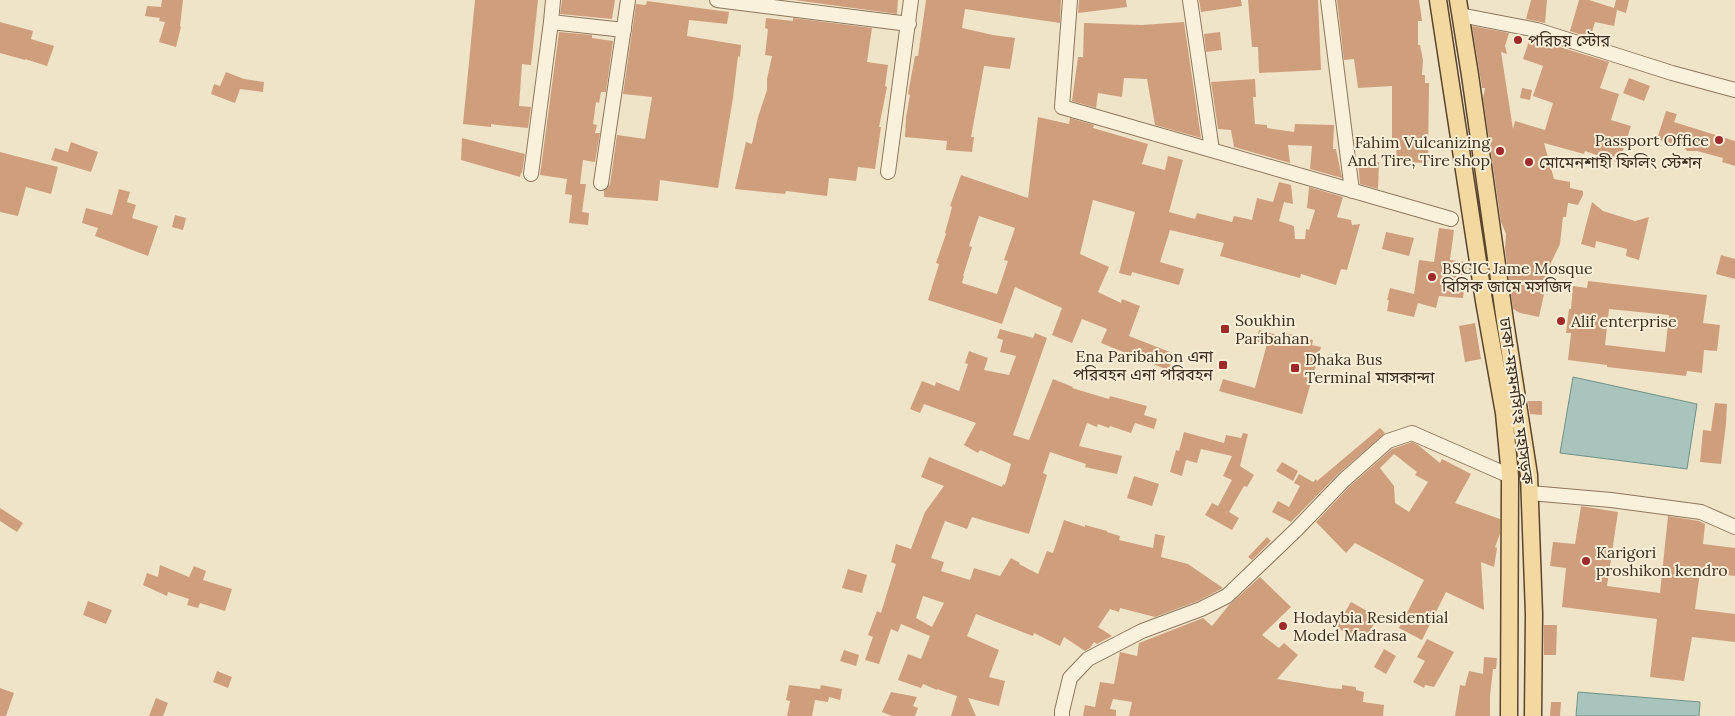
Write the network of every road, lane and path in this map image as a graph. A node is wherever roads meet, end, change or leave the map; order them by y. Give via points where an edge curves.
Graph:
1 (553, 0) edge
2 (628, 0) edge
3 (717, 0) edge
4 (911, 0) edge
5 (1070, 0) edge
6 (1190, 0) edge
7 (1328, 0) edge
8 (1438, 0) edge
9 (1459, 8) edge
10 (551, 22) junction
11 (909, 24) junction
12 (624, 30) junction
13 (1735, 90) edge
14 (1212, 150) junction
15 (888, 172) dead end
16 (531, 174) dead end
17 (600, 183) dead end
18 (1352, 191) junction
19 (1451, 219) dead end
20 (1510, 476) junction
21 (1530, 493) junction
22 (1735, 527) edge
23 (1062, 716) edge
24 (1510, 716) edge
25 (1533, 716) edge

1 - 10 street
2 - 12 street
3 - 11 street
4 - 11 street
5 - 14 street via 1062,107
6 - 14 street
7 - 18 street
8 - 20 main road, ঢাকা-ময়মনসিংহ মহাসড়ক via 1504,413
9 - 13 street
9 - 21 main road, ঢাকা-ময়মনসিংহ মহাসড়ক
10 - 12 street
10 - 16 street
11 - 15 street
12 - 17 street
14 - 18 street
18 - 19 street
20 - 23 street via 1412,433 1388,441 1227,596 1142,631 1088,659 1070,678
20 - 24 main road, ঢাকা-ময়মনসিংহ মহাসড়ক
21 - 22 street via 1701,512
21 - 25 main road, ঢাকা-ময়মনসিংহ মহাসড়ক

